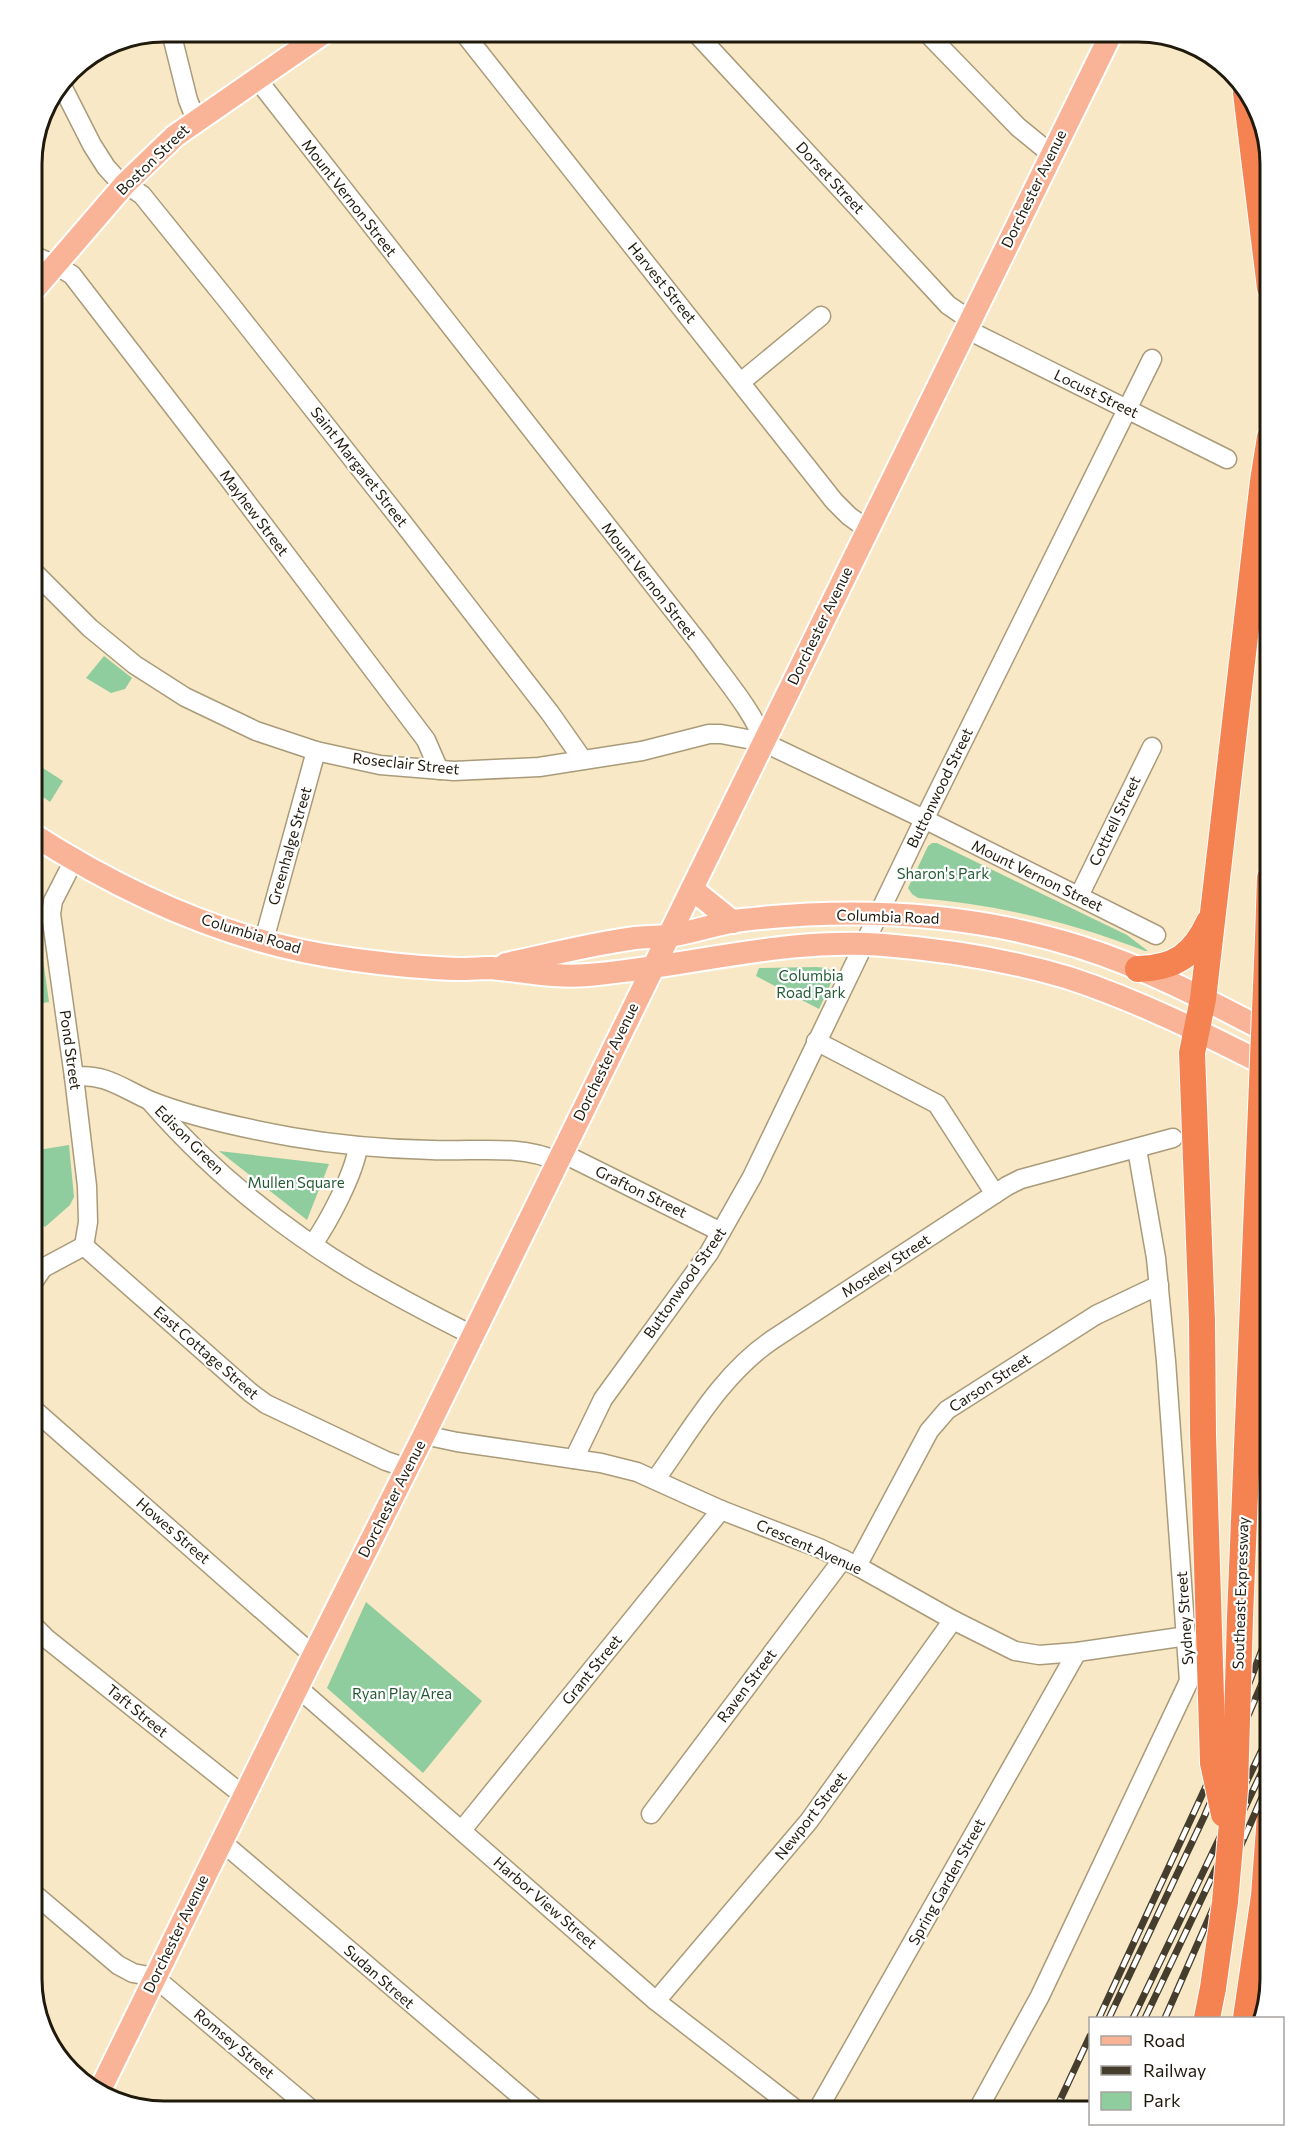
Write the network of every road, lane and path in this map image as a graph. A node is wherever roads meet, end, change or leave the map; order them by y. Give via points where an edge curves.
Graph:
1 (174, 42) edge
2 (311, 42) edge
3 (471, 42) edge
4 (704, 42) edge
5 (936, 42) edge
6 (1107, 42) edge
7 (257, 79) junction
8 (65, 92) edge
9 (1248, 112) edge
10 (196, 120) junction
11 (1051, 154) junction
12 (125, 184) junction
13 (1260, 207) edge
14 (42, 259) edge
15 (56, 265) junction
16 (42, 281) edge
17 (821, 316) dead end
18 (968, 325) junction
19 (1152, 359) dead end
20 (741, 382) junction
21 (1126, 409) junction
22 (1227, 459) dead end
23 (1260, 508) edge
24 (867, 529) junction
25 (42, 580) edge
26 (763, 742) junction
27 (1152, 747) dead end
28 (316, 751) junction
29 (582, 760) junction
30 (439, 770) junction
31 (924, 819) junction
32 (42, 840) edge
33 (74, 860) junction
34 (692, 889) junction
35 (1079, 896) junction
36 (1214, 904) junction
37 (878, 914) junction
38 (733, 922) junction
39 (1156, 935) dead end
40 (668, 936) junction
41 (264, 940) junction
42 (864, 944) junction
43 (490, 968) junction
44 (652, 968) junction
45 (1138, 969) junction
46 (1203, 999) junction
47 (1260, 1028) edge
48 (1196, 1030) junction
49 (816, 1041) junction
50 (1260, 1062) edge
51 (74, 1077) junction
52 (150, 1101) junction
53 (1260, 1129) edge
54 (1173, 1138) dead end
55 (358, 1147) junction
56 (1137, 1149) junction
57 (559, 1157) junction
58 (995, 1194) junction
59 (721, 1232) junction
60 (313, 1244) junction
61 (84, 1246) junction
62 (42, 1263) edge
63 (1159, 1285) junction
64 (472, 1335) junction
65 (42, 1417) edge
66 (424, 1435) junction
67 (574, 1459) junction
68 (407, 1468) junction
69 (656, 1479) junction
70 (721, 1510) junction
71 (850, 1563) junction
72 (953, 1620) junction
73 (42, 1634) edge
74 (1187, 1636) junction
75 (1077, 1652) junction
76 (313, 1655) junction
77 (297, 1687) junction
78 (244, 1796) junction
79 (651, 1814) dead end
80 (462, 1830) junction
81 (221, 1841) junction
82 (1230, 1846) junction
83 (42, 1900) edge
84 (1260, 1920) edge
85 (154, 1977) junction
86 (656, 2001) junction
87 (1247, 2011) edge
88 (1207, 2017) edge
89 (103, 2084) edge
90 (301, 2101) edge
91 (526, 2101) edge
92 (785, 2101) edge
93 (823, 2101) edge
94 (982, 2101) edge

1 - 10 street
2 - 7 main road, Boston Street
3 - 20 street, Harvest Street
4 - 18 street, Dorset Street
5 - 11 street via 1018,127
6 - 11 main road, Dorchester Avenue
7 - 10 main road, Boston Street
7 - 26 street, Mount Vernon Street via 702,647 751,714
8 - 12 street, Saint Margaret Street via 106,167
9 - 13 highway
10 - 12 main road, Boston Street
11 - 18 main road, Dorchester Avenue
12 - 15 main road, Boston Street
12 - 29 street, Saint Margaret Street via 142,195 230,304 543,704
14 - 15 street, Mayhew Street
15 - 16 main road, Boston Street
15 - 30 street, Mayhew Street via 72,275 229,479 426,740
17 - 20 street
18 - 21 street, Locust Street
18 - 24 main road, Dorchester Avenue
19 - 21 street, Buttonwood Street
20 - 24 street, Harvest Street via 834,501
21 - 22 street, Locust Street
21 - 31 street, Buttonwood Street
23 - 36 highway
24 - 26 main road, Dorchester Avenue
25 - 28 street, Roseclair Street via 90,628 135,665 177,692 256,730
26 - 29 street, Roseclair Street via 709,734 642,751
26 - 31 street, Mount Vernon Street
26 - 34 main road, Dorchester Avenue
27 - 35 street, Cottrell Street
28 - 30 street, Roseclair Street via 380,765
28 - 41 street, Greenhalge Street
29 - 30 street, Roseclair Street via 511,769
31 - 35 street, Mount Vernon Street
31 - 37 street, Buttonwood Street
32 - 33 main road, Columbia Road
33 - 41 main road, Columbia Road via 185,914
33 - 51 street, Pond Street via 53,901 51,914
34 - 38 main road
34 - 40 main road, Dorchester Avenue
35 - 39 street, Mount Vernon Street
36 - 45 highway via 1201,937 1188,954 1163,966
36 - 46 highway
37 - 38 main road, Columbia Road via 784,916
37 - 42 street, Buttonwood Street
37 - 45 main road, Columbia Road via 1014,931 1082,948
38 - 40 main road, Columbia Road
40 - 43 main road, Columbia Road via 636,938
40 - 44 main road, Dorchester Avenue
41 - 43 main road, Columbia Road via 353,960 431,968
42 - 44 main road, Columbia Road via 771,949
42 - 48 main road, Columbia Road via 935,951 1040,970 1126,999
42 - 49 street, Buttonwood Street
43 - 44 main road, Columbia Road via 568,976
44 - 57 main road, Dorchester Avenue
45 - 46 main road, Columbia Road
46 - 47 main road, Columbia Road
46 - 48 highway
48 - 50 main road, Columbia Road
48 - 82 highway, bridge via 1192,1053 1213,1763
49 - 58 street via 937,1104
49 - 59 street, Buttonwood Street via 752,1177
51 - 52 street, Edison Green via 99,1077
51 - 61 street, Pond Street via 87,1195
52 - 55 street, Edison Green via 246,1127
52 - 60 street, Edison Green via 220,1172
53 - 82 highway, Southeast Expressway, bridge
54 - 56 street, Moseley Street
55 - 57 street, Edison Green via 521,1151
55 - 60 street via 353,1167
56 - 58 street, Moseley Street via 1021,1179
56 - 63 street, Sydney Street
57 - 59 street, Grafton Street
57 - 64 main road, Dorchester Avenue
58 - 69 street, Moseley Street via 755,1352 726,1380
59 - 67 street, Buttonwood Street via 603,1399
60 - 64 street, Edison Green via 359,1274
61 - 62 street
61 - 68 street, East Cottage Street via 266,1404
63 - 71 street, Carson Street via 1096,1315 942,1415
63 - 74 street, Sydney Street
64 - 66 main road, Dorchester Avenue
65 - 76 street, Howes Street
66 - 67 street, Crescent Avenue
66 - 68 main road, Dorchester Avenue
67 - 69 street, Crescent Avenue via 619,1466
68 - 76 main road, Dorchester Avenue
69 - 70 street, Crescent Avenue
70 - 71 street, Crescent Avenue
70 - 80 street, Grant Street
71 - 72 street, Crescent Avenue
71 - 79 street, Raven Street
72 - 75 street, Crescent Avenue via 1015,1651 1039,1655
72 - 86 street, Newport Street via 809,1821
73 - 78 street, Taft Street
74 - 75 street, Crescent Avenue
74 - 94 street, Sydney Street via 1189,1681 1040,1996
75 - 93 street, Spring Garden Street
76 - 77 main road, Dorchester Avenue
77 - 78 main road, Dorchester Avenue
77 - 80 street, Harbor View Street
78 - 81 main road, Dorchester Avenue
80 - 86 street, Harbor View Street
81 - 85 main road, Dorchester Avenue
81 - 91 street, Sudan Street
82 - 88 highway, Southeast Expressway, bridge
83 - 85 street via 118,1965
84 - 87 highway
85 - 89 main road, Dorchester Avenue
85 - 90 street, Romsey Street
86 - 92 street, Harbor View Street

